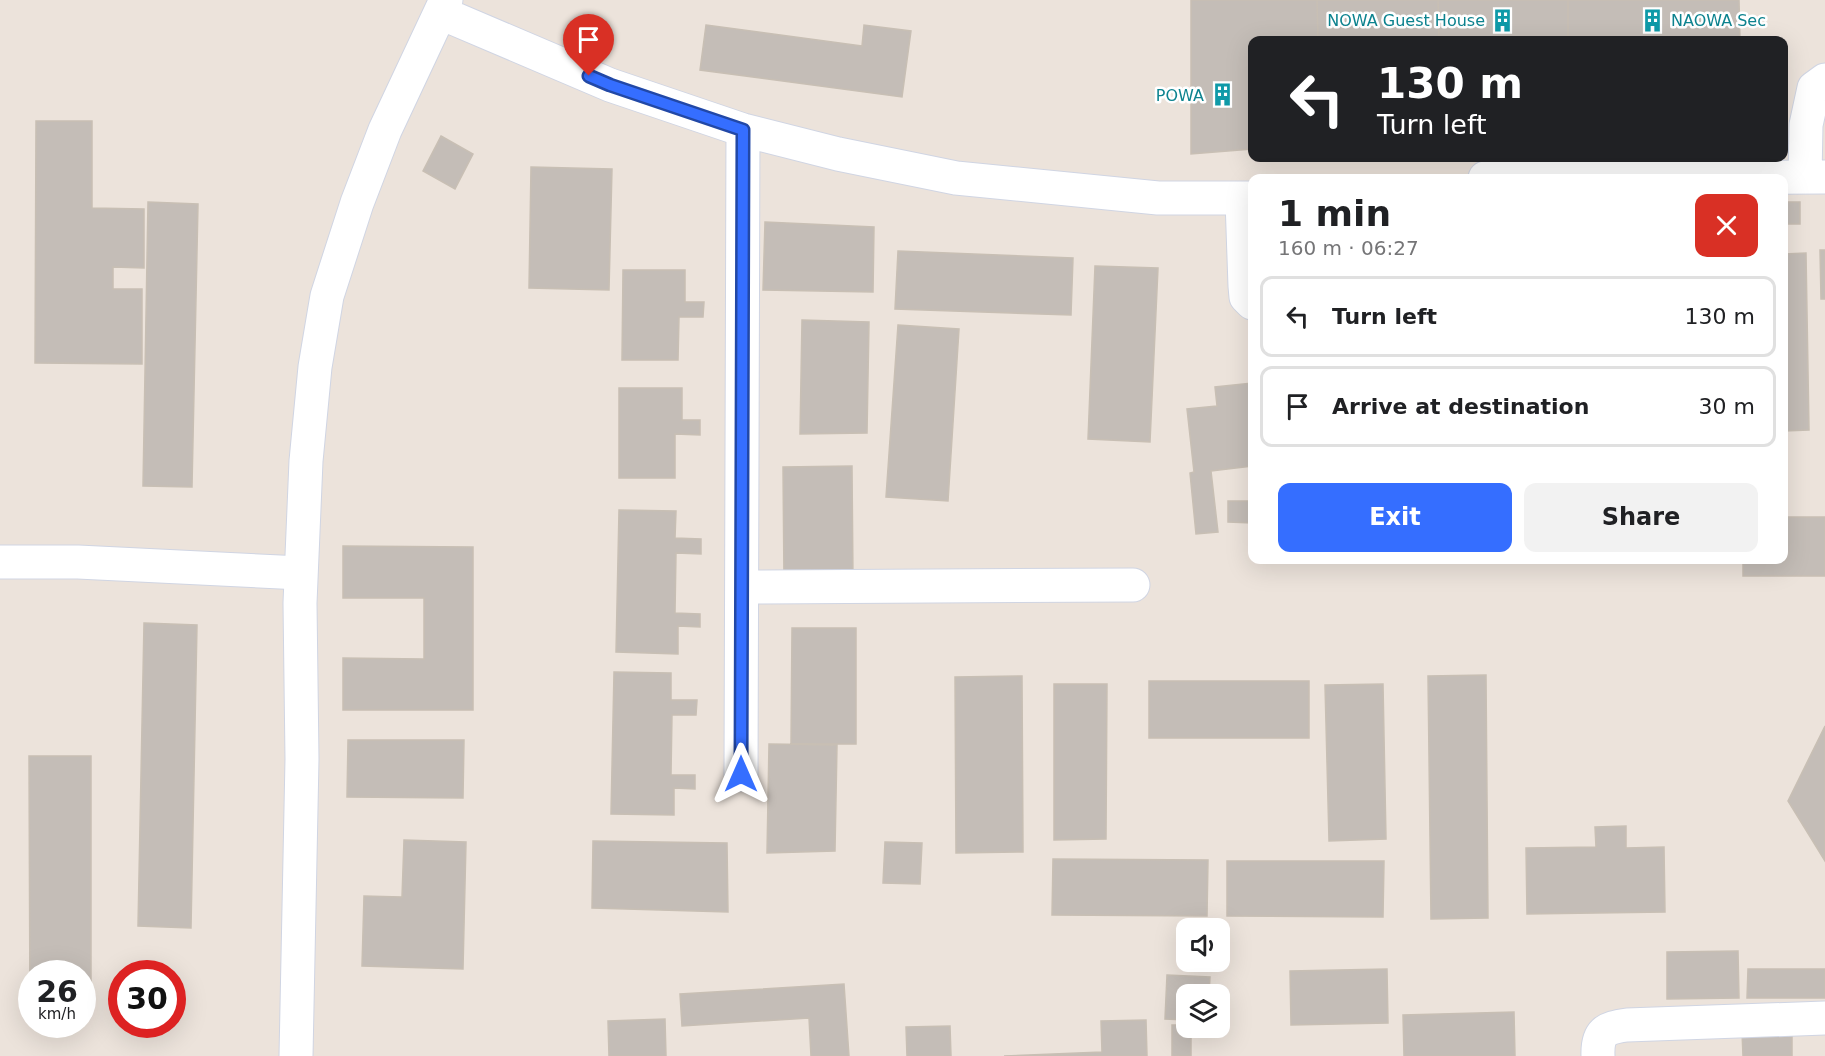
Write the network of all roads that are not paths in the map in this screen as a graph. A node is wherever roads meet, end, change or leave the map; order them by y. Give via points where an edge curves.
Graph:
1 (444, 6) edge
2 (1825, 80) edge
3 (743, 130) junction
4 (1788, 177) edge
5 (1815, 177) edge
6 (1247, 199) edge
7 (1248, 299) edge
8 (0, 562) edge
9 (301, 573) junction
10 (1133, 585) dead end
11 (742, 587) junction
12 (741, 774) dead end
13 (1825, 1018) edge
14 (296, 1056) edge
15 (1598, 1056) edge

1 - 3 street via 610,85
1 - 9 street via 385,130 327,296 315,367
2 - 5 street via 1814,88 1806,125
3 - 6 street via 956,178 1158,198
3 - 11 street
4 - 5 street
6 - 7 street
8 - 9 street
9 - 14 street
10 - 11 street
11 - 12 street
13 - 15 street via 1610,1027 1601,1035

